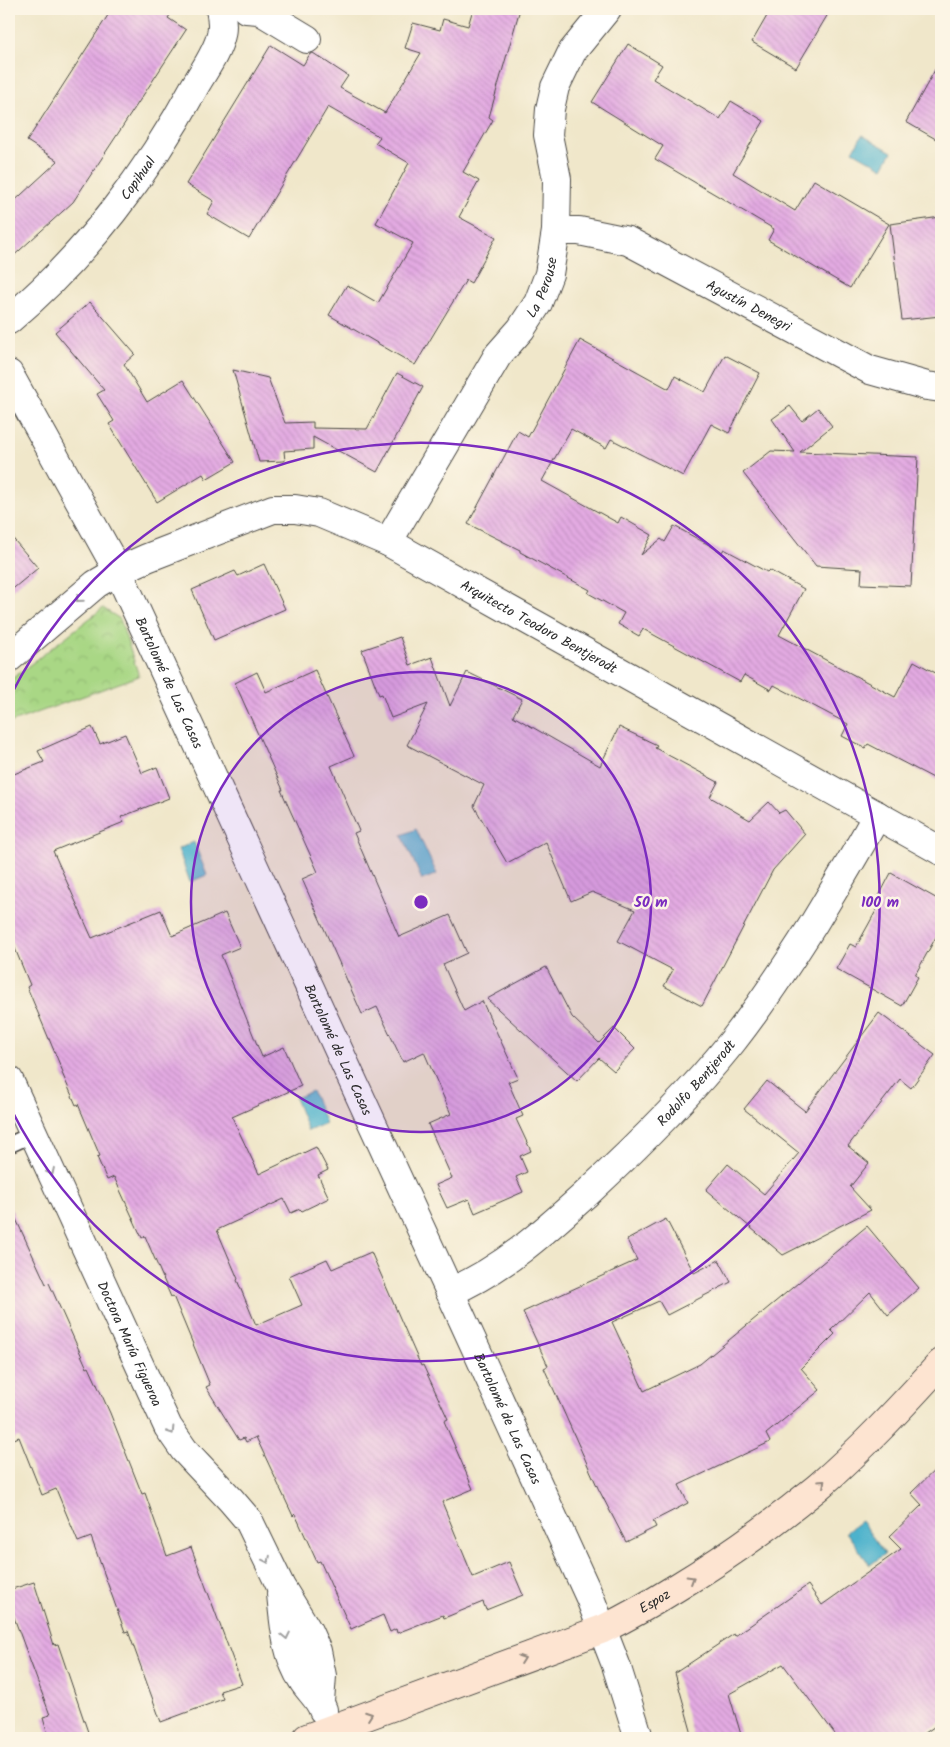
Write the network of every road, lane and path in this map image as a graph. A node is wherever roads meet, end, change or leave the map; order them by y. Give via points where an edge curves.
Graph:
1 (220, 9) edge
2 (246, 9) edge
3 (607, 9) edge
4 (307, 39) dead end
5 (556, 231) junction
6 (9, 320) edge
7 (9, 374) edge
8 (941, 388) edge
9 (388, 542) junction
10 (118, 571) junction
11 (9, 658) edge
12 (877, 816) junction
13 (941, 851) edge
14 (9, 1080) edge
15 (33, 1134) junction
16 (9, 1145) edge
17 (450, 1292) junction
18 (941, 1363) edge
19 (603, 1629) junction
20 (318, 1734) edge
21 (639, 1738) edge

1 - 6 street, Copihual via 221,35 216,47 153,156 77,253 35,298
2 - 4 street via 259,10
3 - 5 street, La Perouse via 572,52 554,94 548,135 557,179
5 - 8 street, Agustín Denegri via 579,231 628,241 870,370
5 - 9 street, La Perouse via 549,274 538,303 498,355
7 - 10 street, Bartolomé de Las Casas
9 - 10 street, Arquitecto Teodoro Bentjerodt via 319,513 273,509
9 - 12 street, Arquitecto Teodoro Bentjerodt
10 -> 11 street via 96,584
10 - 17 street, Bartolomé de Las Casas
12 - 13 street, Arquitecto Teodoro Bentjerodt
12 - 17 street, Rodolfo Bentjerodt via 768,994 687,1093 622,1161 542,1232 510,1258
14 - 15 street, Doctora María Figueroa
15 - 16 lane
15 -> 20 street, Doctora María Figueroa via 168,1427 184,1450 249,1521 281,1587 308,1632 317,1651 322,1676
17 - 19 street, Bartolomé de Las Casas
19 -> 18 street, Espoz via 700,1574 760,1532 853,1454
20 -> 19 street, Espoz
19 - 21 street, Bartolomé de Las Casas

